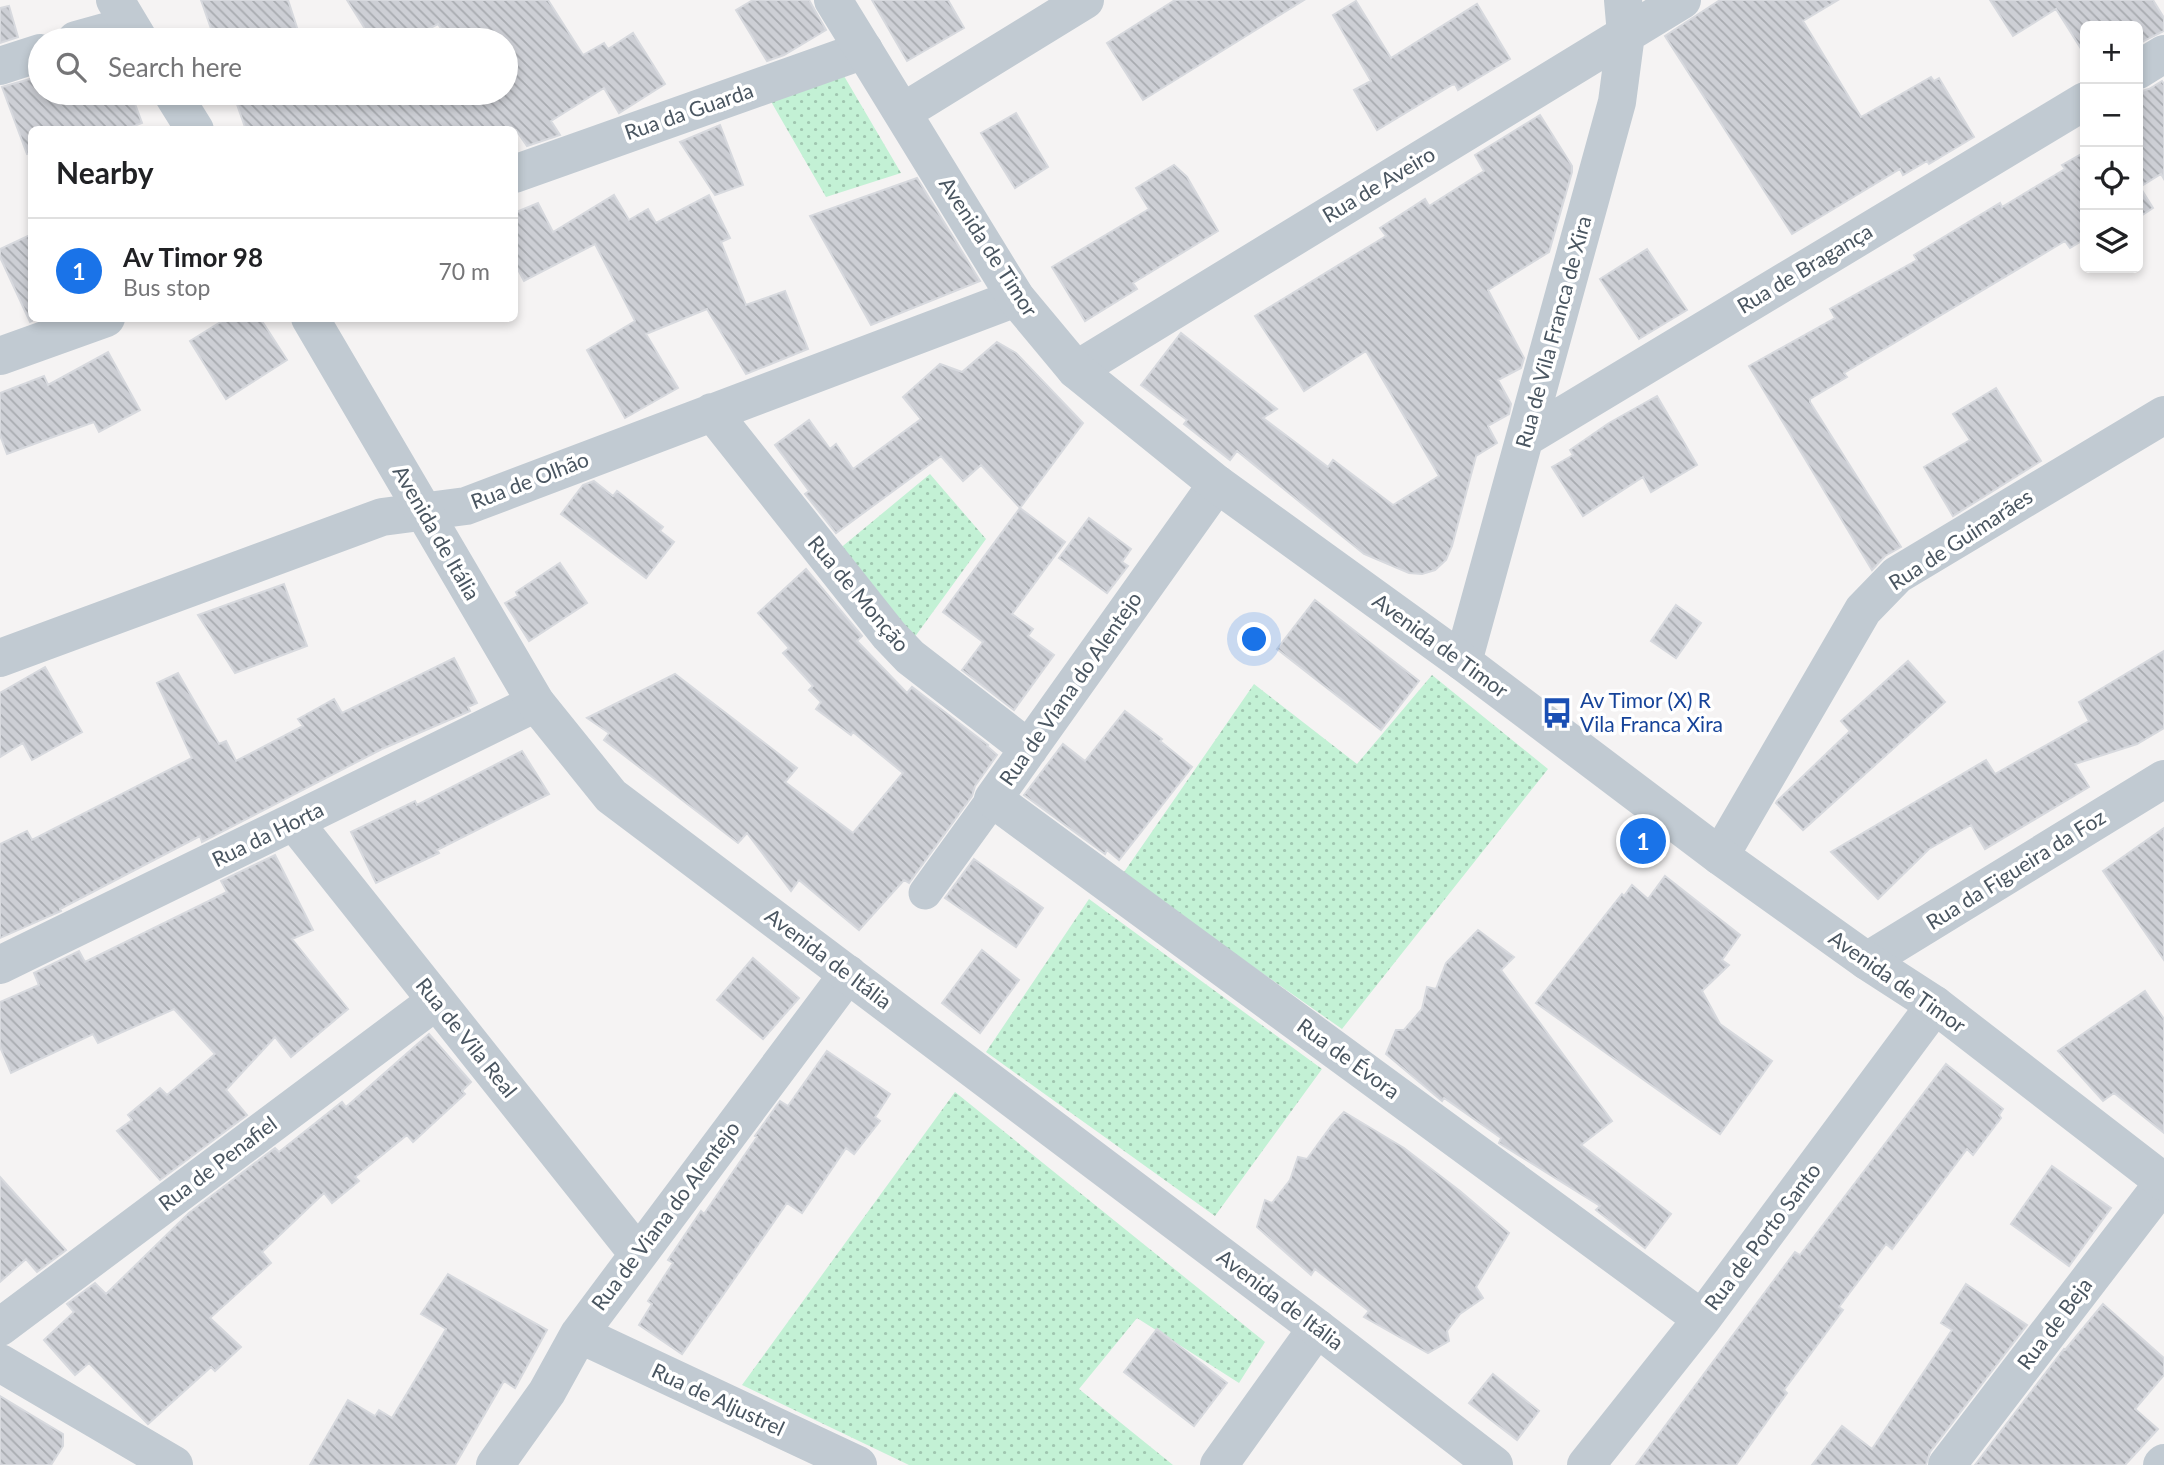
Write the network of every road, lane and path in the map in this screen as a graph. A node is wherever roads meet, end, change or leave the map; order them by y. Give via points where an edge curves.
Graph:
1 (833, 0) edge
2 (1085, 0) edge
3 (1682, 0) edge
4 (1625, 17) edge
5 (864, 50) junction
6 (2164, 54) edge
7 (28, 56) edge
8 (0, 66) edge
9 (2143, 67) edge
10 (2080, 104) edge
11 (179, 105) edge
12 (903, 112) junction
13 (193, 126) edge
14 (518, 173) edge
15 (1016, 298) junction
16 (95, 322) edge
17 (312, 322) edge
18 (0, 356) edge
19 (1076, 370) junction
20 (712, 412) junction
21 (2164, 415) edge
22 (1525, 438) junction
23 (1217, 484) junction
24 (423, 511) junction
25 (0, 658) edge
26 (1463, 662) junction
27 (536, 703) junction
28 (1029, 749) junction
29 (2164, 779) edge
30 (993, 799) junction
31 (295, 822) junction
32 (1720, 856) junction
33 (925, 893) dead end
34 (1867, 961) junction
35 (0, 965) edge
36 (848, 974) junction
37 (436, 1000) junction
38 (1935, 1005) junction
39 (2164, 1182) edge
40 (638, 1254) junction
41 (1702, 1319) junction
42 (0, 1327) edge
43 (1317, 1328) junction
44 (579, 1334) junction
45 (0, 1363) edge
46 (174, 1465) edge
47 (495, 1465) edge
48 (858, 1465) edge
49 (1219, 1465) edge
50 (1494, 1465) edge
51 (1586, 1465) edge
52 (1947, 1465) edge

1 - 5 street, Avenida de Timor
2 - 12 street
3 - 4 street, Rua de Aveiro
4 - 19 street, Rua de Aveiro
4 - 22 street, Rua de Vila Franca de Xira via 1617,103
5 - 12 street, Avenida de Timor
5 - 14 street, Rua da Guarda
6 - 9 street
7 - 8 street
10 - 22 street, Rua de Bragança
11 - 13 street
12 - 15 street, Avenida de Timor
15 - 19 street, Avenida de Timor
15 - 20 street, Rua de Olhão
16 - 18 street
17 - 24 street, Avenida de Itália
19 - 23 street, Avenida de Timor
20 - 24 street, Rua de Olhão via 466,506
20 - 28 street, Rua de Monção via 889,635 910,657
21 - 32 street, Rua de Guimarães via 1897,575 1863,610
22 - 26 street, Rua de Vila Franca de Xira
23 - 26 street, Avenida de Timor
23 - 28 street, Rua de Viana do Alentejo
24 - 25 street, Rua de Olhão via 382,517
24 - 27 street, Avenida de Itália
26 - 32 street, Avenida de Timor
27 - 31 street, Rua da Horta
27 - 36 street, Avenida de Itália via 611,796
28 - 30 street, Rua de Viana do Alentejo
29 - 34 street, Rua da Figueira da Foz
30 - 33 street, Rua de Viana do Alentejo
30 - 41 street, Rua de Évora
31 - 35 street, Rua da Horta
31 - 37 street, Rua de Vila Real
32 - 34 street, Avenida de Timor
34 - 38 street, Avenida de Timor
36 - 40 street, Rua de Viana do Alentejo
36 - 43 street, Avenida de Itália
37 - 40 street, Rua de Vila Real
37 - 42 street, Rua de Penafiel
38 - 39 street, Avenida de Timor
38 - 41 street, Rua de Porto Santo
39 - 52 street, Rua de Beja
40 - 44 street, Rua de Viana do Alentejo
41 - 51 street, Rua de Porto Santo
43 - 49 street
43 - 50 street, Avenida de Itália
44 - 47 street, Rua de Viana do Alentejo via 547,1392
44 - 48 street, Rua de Aljustrel
45 - 46 street

